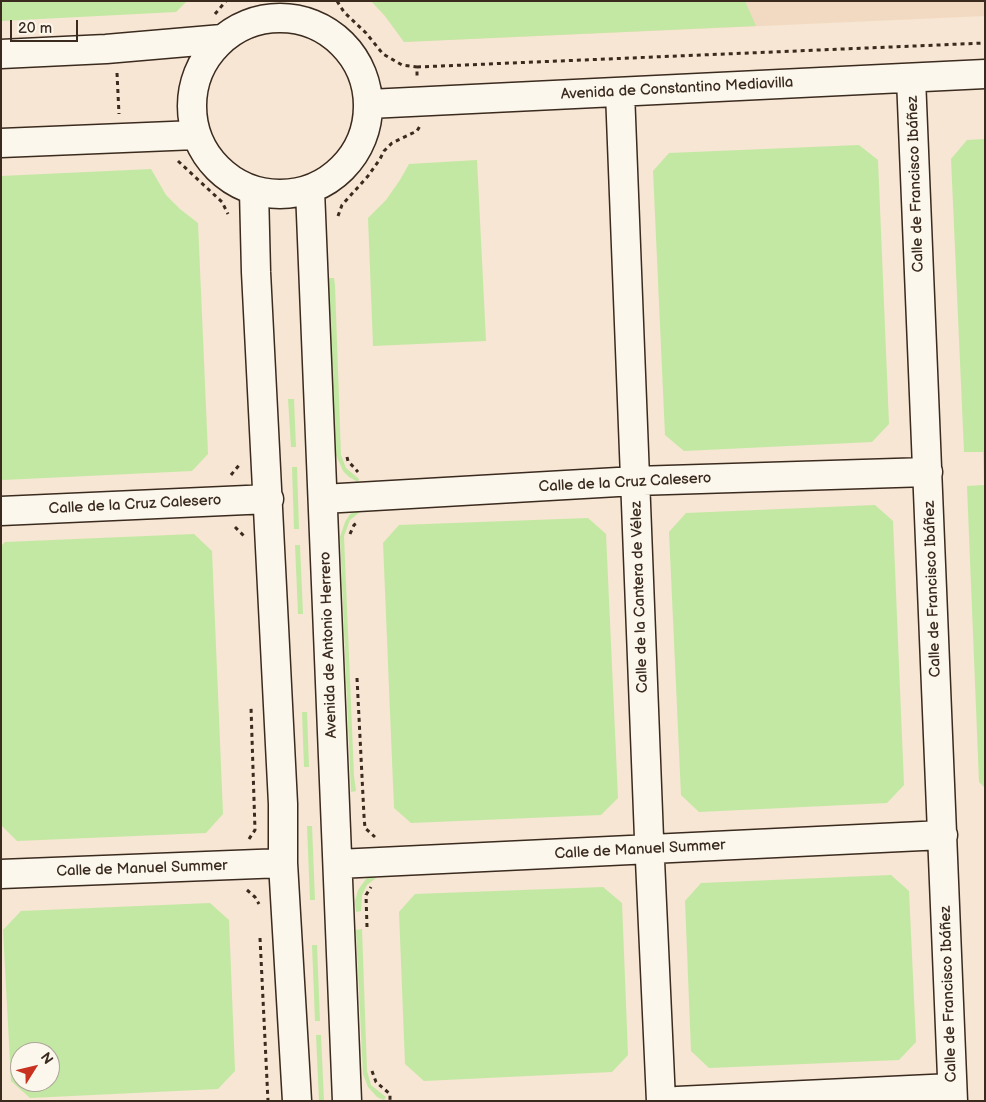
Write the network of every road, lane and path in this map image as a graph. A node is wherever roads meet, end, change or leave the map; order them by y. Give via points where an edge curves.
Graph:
1 (338, 1) edge
2 (258, 10) edge
3 (299, 10) edge
4 (222, 39) junction
5 (985, 43) edge
6 (1, 54) edge
7 (416, 67) junction
8 (985, 74) edge
9 (911, 78) junction
10 (620, 92) junction
11 (418, 102) junction
12 (369, 104) junction
13 (196, 135) junction
14 (1, 143) edge
15 (310, 190) junction
16 (254, 191) junction
17 (338, 225) dead end
18 (347, 454) dead end
19 (928, 472) junction
20 (635, 481) junction
21 (364, 497) junction
22 (269, 499) junction
23 (323, 499) junction
24 (1, 511) edge
25 (351, 542) dead end
26 (357, 671) dead end
27 (943, 835) junction
28 (650, 849) junction
29 (382, 862) junction
30 (284, 863) junction
31 (338, 864) junction
32 (1, 874) edge
33 (367, 930) dead end
34 (372, 1070) dead end
35 (952, 1094) edge
36 (297, 1101) edge
37 (347, 1101) edge
38 (390, 1101) edge
39 (661, 1101) edge
40 (677, 1101) edge

1 - 7 path via 344,12 383,54 402,65
2 - 3 street via 278,17
2 - 4 street
3 - 12 street via 349,50 364,75
4 - 6 street
4 - 13 street via 204,60 192,92 191,114
5 - 7 path
7 - 11 path
8 - 9 street, Avenida de Constantino Mediavilla
9 - 10 street, Avenida de Constantino Mediavilla
9 - 19 street, Calle de Francisco Ibáñez
10 - 11 street, Avenida de Constantino Mediavilla
10 - 20 street, Calle de la Cantera de Vélez
11 - 12 street, Avenida de Constantino Mediavilla
11 - 17 path via 420,127 384,151 368,176 342,205
12 - 15 street via 366,132 353,157 334,177
13 - 14 street
13 - 16 street via 216,166 230,179
15 - 16 street via 282,195
15 - 23 street, Avenida de Antonio Herrero
16 - 22 street
18 - 21 path via 348,461 364,480
19 - 20 street, Calle de la Cruz Calesero
19 - 27 street, Calle de Francisco Ibáñez
20 - 21 street, Calle de la Cruz Calesero
20 - 28 street, Calle de la Cantera de Vélez
21 - 23 street, Calle de la Cruz Calesero
21 - 25 path via 365,515 350,532
22 - 24 street, Calle de la Cruz Calesero
22 - 30 street
23 - 31 street, Avenida de Antonio Herrero
26 - 29 path via 365,828 380,843
27 - 28 street, Calle de Manuel Summer
27 - 35 street, Calle de Francisco Ibáñez
28 - 29 street, Calle de Manuel Summer
28 - 39 street, Calle de la Cantera de Vélez
29 - 31 street, Calle de Manuel Summer
29 - 33 path via 380,879 366,895
30 - 32 street, Calle de Manuel Summer
30 - 36 street
31 - 37 street, Avenida de Antonio Herrero
34 - 38 path via 376,1082 390,1094
35 - 40 street

